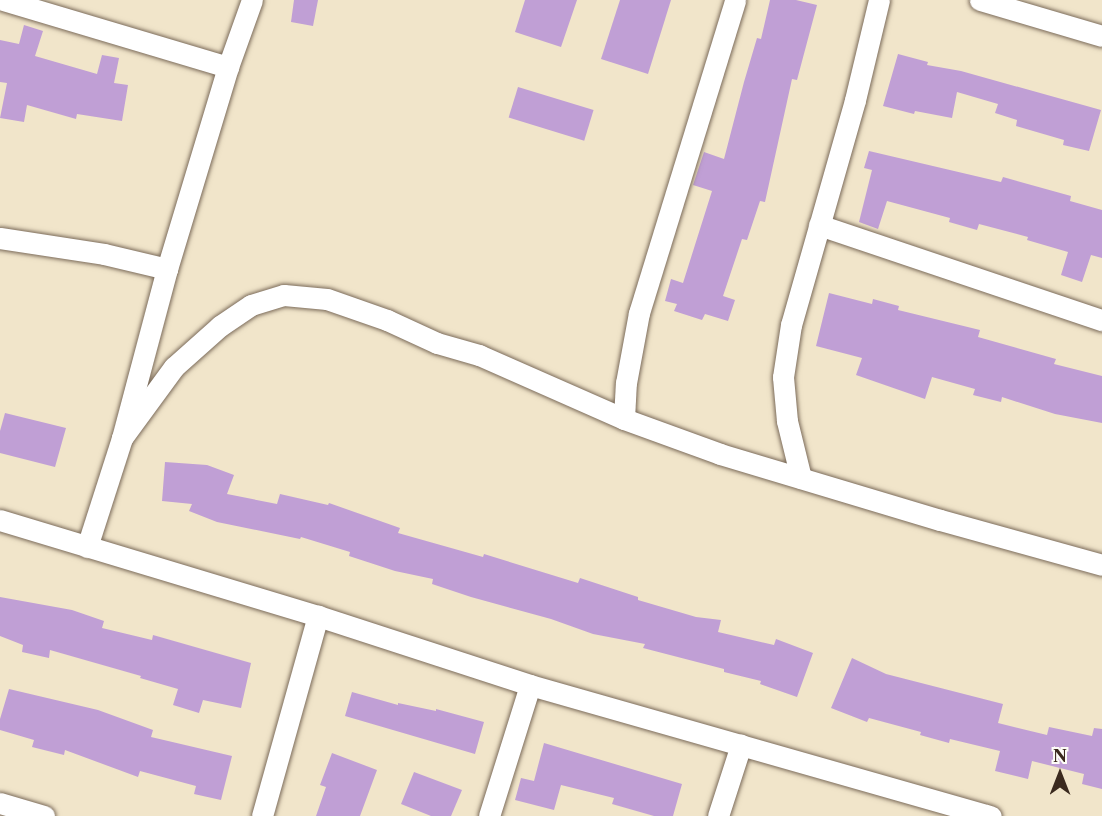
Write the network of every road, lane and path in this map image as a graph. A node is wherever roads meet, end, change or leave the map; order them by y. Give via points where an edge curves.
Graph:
1 (3, 0) edge
2 (252, 0) edge
3 (735, 0) edge
4 (879, 0) edge
5 (980, 0) edge
6 (1102, 36) edge
7 (228, 67) junction
8 (819, 225) junction
9 (0, 238) edge
10 (167, 269) junction
11 (1102, 320) edge
12 (624, 419) junction
13 (122, 438) junction
14 (801, 478) junction
15 (0, 520) edge
16 (87, 547) junction
17 (1102, 565) edge
18 (318, 616) junction
19 (530, 685) junction
20 (741, 745) junction
21 (0, 803) edge
22 (44, 816) edge
23 (262, 816) edge
24 (489, 816) edge
25 (718, 816) edge
26 (991, 816) edge

1 - 7 street
2 - 7 street
3 - 12 street via 639,313 626,383
4 - 8 street
5 - 6 street
7 - 10 street
8 - 11 street
8 - 14 street via 791,325 783,377 787,421
9 - 10 street via 104,254
10 - 13 street
12 - 13 street via 479,355 437,343 387,320 327,300 284,295 251,305 212,333 174,367
12 - 14 street
13 - 16 street
14 - 17 street
15 - 16 street
16 - 18 street
18 - 19 street
18 - 23 street
19 - 20 street
19 - 24 street
20 - 25 street
20 - 26 street
21 - 22 street

